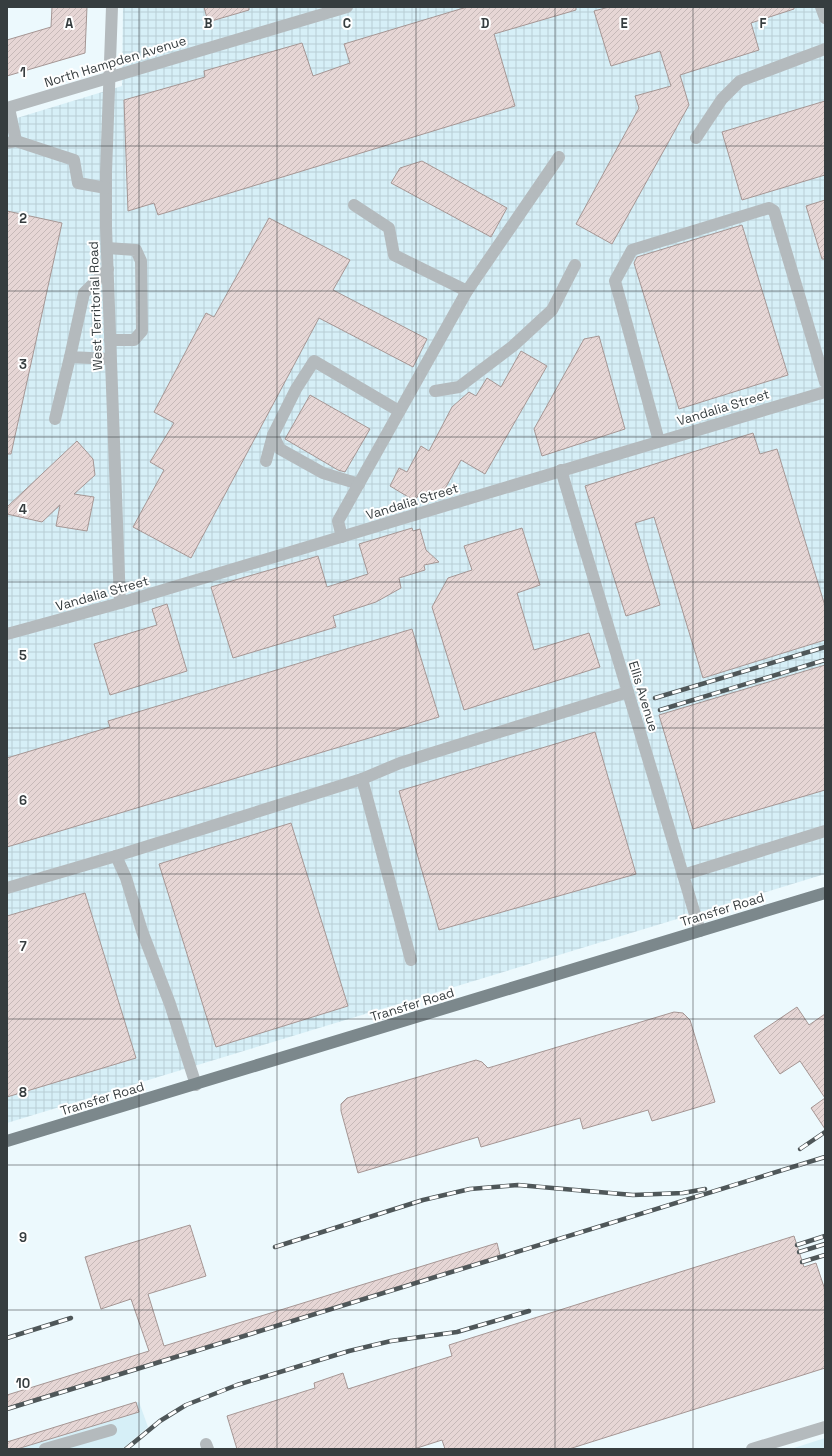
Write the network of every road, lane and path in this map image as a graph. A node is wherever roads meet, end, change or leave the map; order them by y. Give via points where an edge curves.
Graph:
1 (112, 7) edge
2 (347, 7) edge
3 (821, 7) edge
4 (825, 18) edge
5 (825, 49) edge
6 (109, 78) junction
7 (8, 108) edge
8 (696, 138) dead end
9 (11, 142) edge
10 (559, 157) dead end
11 (106, 188) junction
12 (354, 205) dead end
13 (107, 248) junction
14 (575, 265) dead end
15 (108, 269) junction
16 (467, 291) junction
17 (110, 340) junction
18 (70, 357) junction
19 (110, 359) junction
20 (825, 382) edge
21 (435, 391) dead end
22 (825, 392) edge
23 (400, 411) junction
24 (55, 419) dead end
25 (273, 435) junction
26 (659, 441) junction
27 (266, 461) dead end
28 (561, 470) junction
29 (359, 484) junction
30 (342, 536) junction
31 (120, 604) junction
32 (7, 634) edge
33 (628, 692) junction
34 (362, 779) junction
35 (825, 831) edge
36 (116, 856) junction
37 (683, 875) junction
38 (7, 888) edge
39 (825, 893) edge
40 (700, 931) junction
41 (411, 960) dead end
42 (196, 1084) junction
43 (7, 1141) edge
44 (825, 1427) edge
45 (111, 1430) dead end
46 (45, 1449) edge
47 (752, 1449) edge

1 - 6 street, West Territorial Road
2 - 6 street, North Hampden Avenue
3 - 4 street
5 - 8 street via 740,81 722,99
6 - 7 street, North Hampden Avenue
6 - 11 street, West Territorial Road
7 - 9 street
9 - 11 street via 74,160 78,183
10 - 16 street
11 - 13 street, West Territorial Road
12 - 16 street via 389,228 394,255
13 - 15 street, West Territorial Road
13 - 17 street via 136,250 141,261 142,331 134,340
14 - 21 street via 552,310 513,346 459,387
15 - 17 street, West Territorial Road
15 - 18 street via 84,293
16 - 23 street
17 - 19 street, West Territorial Road
18 - 19 street
18 - 24 street
19 - 31 street, West Territorial Road
20 - 26 street via 774,211 769,208 632,250 615,281
22 - 26 street, Vandalia Street
23 - 25 street via 314,361 296,389
23 - 29 street
25 - 27 street
25 - 29 street via 280,449 323,473
26 - 28 street, Vandalia Street
28 - 30 street, Vandalia Street
28 - 33 street, Ellis Avenue
29 - 30 street via 338,521
30 - 31 street, Vandalia Street
31 - 32 street, Vandalia Street
33 - 34 street via 400,763
33 - 37 street, Ellis Avenue
34 - 36 street
34 - 41 street
35 - 37 street
36 - 38 street
36 - 42 street via 126,878 142,932 170,1004
37 - 40 street, Ellis Avenue
39 - 40 main road, Transfer Road
40 - 42 main road, Transfer Road
42 - 43 main road, Transfer Road
44 - 47 street
45 - 46 street

